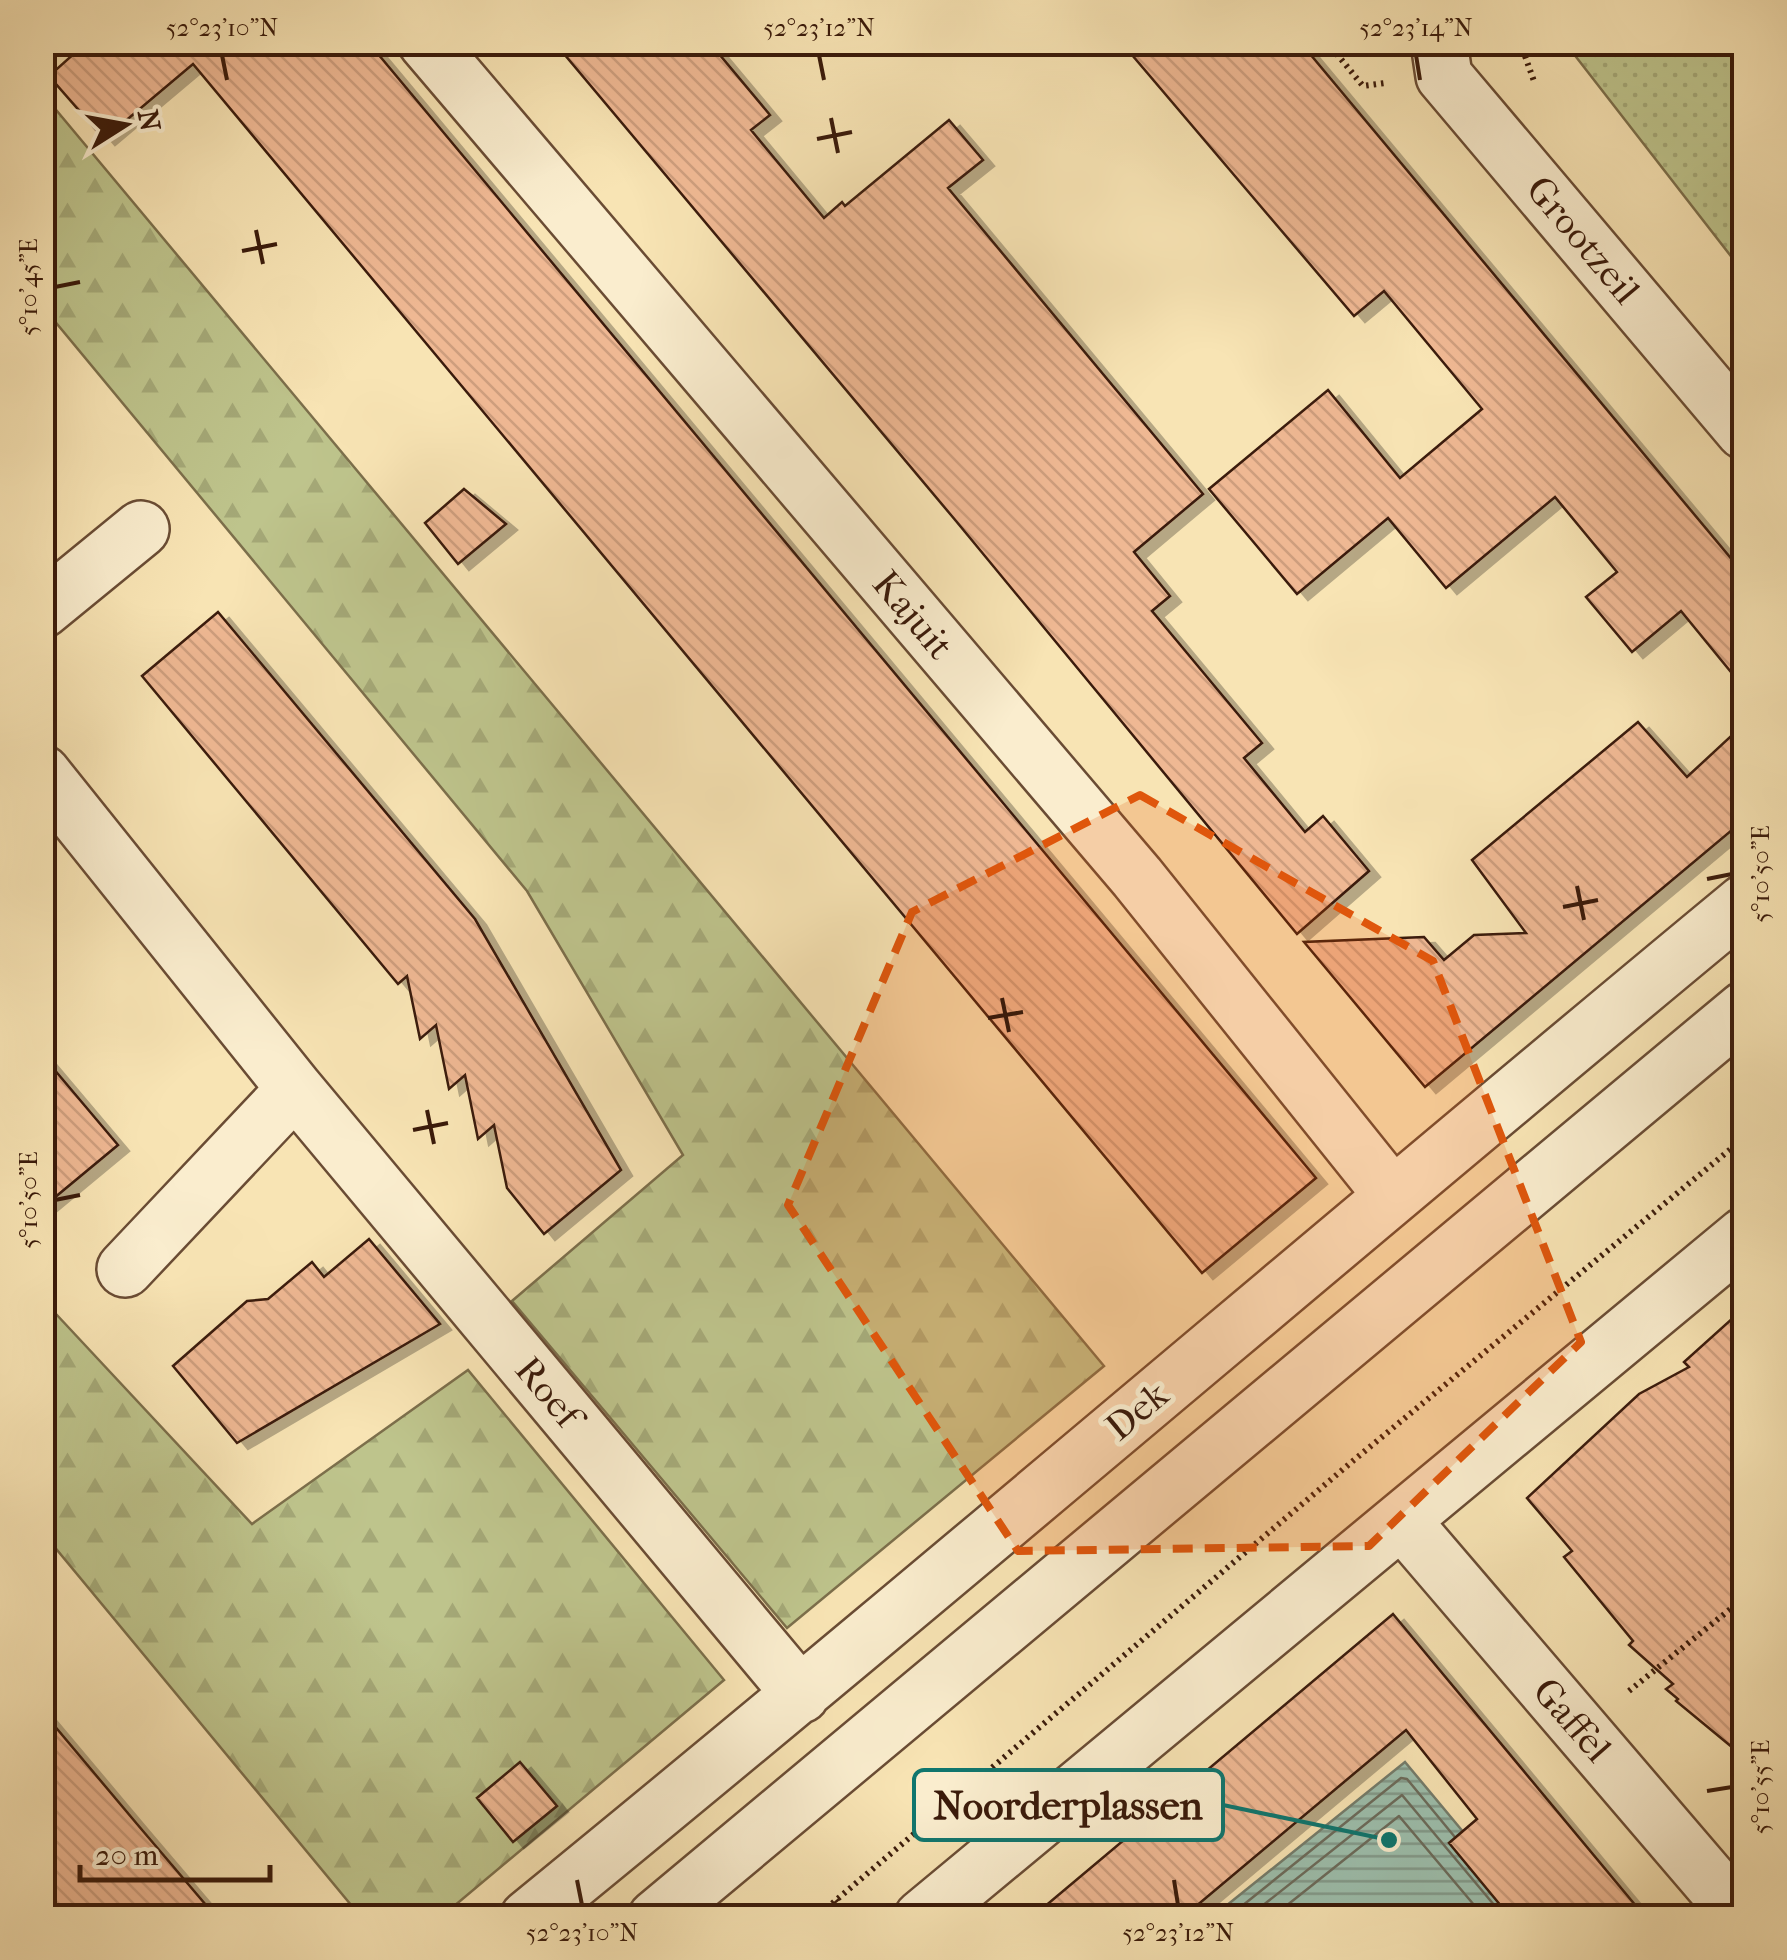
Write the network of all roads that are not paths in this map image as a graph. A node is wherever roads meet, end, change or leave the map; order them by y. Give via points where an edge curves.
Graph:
1 (426, 42) edge
2 (1439, 42) edge
3 (1744, 431) edge
4 (141, 529) dead end
5 (42, 610) edge
6 (42, 773) edge
7 (1744, 903) edge
8 (1744, 1010) edge
9 (295, 1089) junction
10 (1392, 1194) junction
11 (1744, 1236) edge
12 (125, 1269) dead end
13 (1403, 1522) junction
14 (801, 1695) junction
15 (528, 1918) edge
16 (656, 1918) edge
17 (922, 1918) edge
18 (1742, 1918) edge

1 - 10 street, Kajuit via 1137,877
2 - 3 street, Grootzeil via 1444,76
4 - 5 street
6 - 9 street, Roef
7 - 10 street, Dek
8 - 16 street
9 - 12 street
9 - 14 street, Roef
10 - 14 street, Dek
11 - 13 street
13 - 17 street
13 - 18 street, Gaffel
14 - 15 street, Dek

